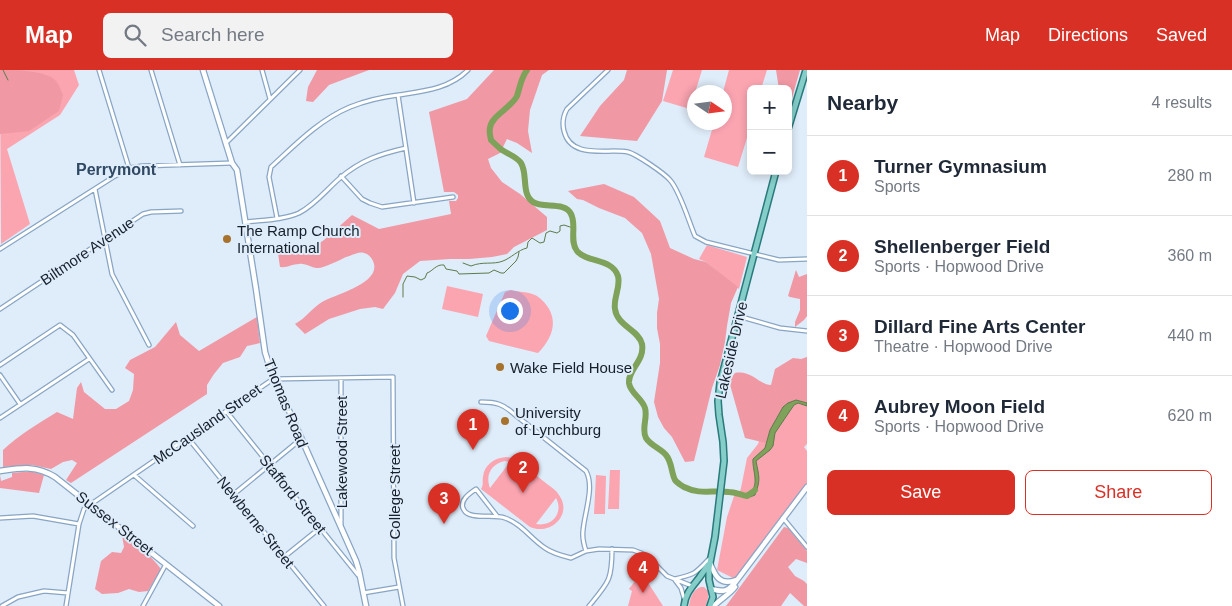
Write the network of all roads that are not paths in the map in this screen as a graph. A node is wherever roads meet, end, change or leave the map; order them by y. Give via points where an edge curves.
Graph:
1 (99, 70) edge
2 (150, 70) edge
3 (203, 70) edge
4 (262, 70) edge
5 (300, 70) edge
6 (468, 70) edge
7 (608, 70) edge
8 (806, 70) edge
9 (398, 95) junction
10 (270, 100) junction
11 (792, 115) edge
12 (226, 143) junction
13 (406, 148) junction
14 (232, 163) junction
15 (180, 165) junction
16 (129, 168) junction
17 (775, 175) edge
18 (341, 176) junction
19 (95, 189) junction
20 (453, 197) dead end
21 (414, 203) junction
22 (181, 211) dead end
23 (277, 218) junction
24 (246, 222) junction
25 (104, 240) junction
26 (0, 249) edge
27 (754, 254) junction
28 (807, 259) edge
29 (0, 309) edge
30 (738, 316) junction
31 (807, 330) edge
32 (149, 346) dead end
33 (89, 359) junction
34 (0, 365) edge
35 (0, 374) edge
36 (394, 377) joint
37 (341, 378) junction
38 (274, 379) junction
39 (112, 390) dead end
40 (481, 402) dead end
41 (20, 404) junction
42 (226, 411) junction
43 (0, 418) edge
44 (188, 438) junction
45 (301, 439) junction
46 (270, 465) junction
47 (0, 471) edge
48 (134, 475) junction
49 (807, 487) edge
50 (234, 494) junction
51 (91, 504) junction
52 (497, 516) junction
53 (0, 518) edge
54 (783, 518) junction
55 (80, 524) junction
56 (193, 526) dead end
57 (341, 527) junction
58 (320, 528) junction
59 (807, 547) edge
60 (612, 549) junction
61 (586, 552) junction
62 (284, 557) junction
63 (710, 560) junction
64 (166, 564) junction
65 (746, 568) junction
66 (360, 577) junction
67 (674, 579) junction
68 (737, 580) junction
69 (693, 586) junction
70 (399, 587) junction
71 (711, 588) junction
72 (68, 593) junction
73 (363, 593) junction
74 (684, 604) edge
75 (2, 606) edge
76 (66, 606) edge
77 (143, 606) edge
78 (219, 606) edge
79 (324, 606) edge
80 (366, 606) edge
81 (403, 606) edge
82 (589, 606) edge
83 (712, 606) edge

1 - 16 street
2 - 15 street
3 - 12 street, Thomas Road
4 - 10 street
5 - 10 street
6 - 9 street via 446,85
7 - 27 street via 564,115 565,136 572,145 591,152 629,152 635,155 671,181 695,236 706,242
8 - 11 main road
9 - 13 street
9 - 23 street via 376,98 333,116 271,167
10 - 12 street
12 - 14 street, Thomas Road
13 - 18 street via 380,154
13 - 21 street
14 - 15 street
14 - 24 street, Thomas Road via 237,170
15 - 16 street
16 - 19 street
17 - 27 main road, Lakeside Drive
18 - 21 street via 370,204 382,207
18 - 23 street via 310,206 299,213
19 - 25 street
19 - 26 street
20 - 21 street
22 - 25 street, Biltmore Avenue via 146,212
23 - 24 street
24 - 38 street, Thomas Road via 265,352
25 - 29 street, Biltmore Avenue
25 - 32 street via 112,274
27 - 28 street via 789,261
27 - 30 main road, Lakeside Drive
30 - 31 street via 780,328
30 - 63 main road, Lakeside Drive via 720,384 718,402 724,461
33 - 34 street via 73,335 60,325
33 - 39 street
33 - 41 street
35 - 41 street
36 - 37 street, McCausland Street
36 - 70 street, College Street via 394,558
37 - 38 street, McCausland Street
37 - 57 street, Lakewood Street
38 - 42 street, McCausland Street
38 - 45 street, Thomas Road
40 - 61 street via 507,408 586,471 589,478 583,532
41 - 43 street
42 - 44 street, McCausland Street
42 - 46 street, Stafford Street
44 - 48 street, McCausland Street
44 - 50 street, Newberne Street
45 - 46 street
45 - 57 street, Thomas Road
46 - 50 street
46 - 58 street, Stafford Street
47 - 51 street, Sussex Street via 41,470 56,477
48 - 51 street, McCausland Street
48 - 56 street
49 - 54 street
50 - 62 street, Newberne Street
51 - 55 street via 84,509
51 - 64 street, Sussex Street
52 - 52 street via 476,489 464,499 462,506 470,515
52 - 61 street via 524,529 552,552 571,558
53 - 55 street via 34,516
54 - 59 street
54 - 65 street
55 - 72 street
57 - 66 street, Thomas Road
58 - 62 street
58 - 66 street, Stafford Street
60 - 61 street
60 - 67 street via 642,553
60 - 82 street via 609,580
62 - 79 street, Newberne Street
63 - 67 street via 695,574
63 - 68 street via 719,579 729,583
63 - 69 main road, Lakeside Drive
63 - 71 main road, Lakeside Drive via 708,577
64 - 77 street
64 - 78 street, Sussex Street
65 - 68 street
65 - 83 street via 730,594
66 - 73 street, Thomas Road
67 - 69 street
67 - 74 street via 681,588
68 - 71 street via 724,591
69 - 71 main road via 703,583
69 - 74 main road, Lakeside Drive
70 - 73 street
70 - 81 street, College Street
71 - 83 main road, Lakeside Drive
72 - 75 street via 44,591 18,597
72 - 76 street
73 - 80 street, Thomas Road

